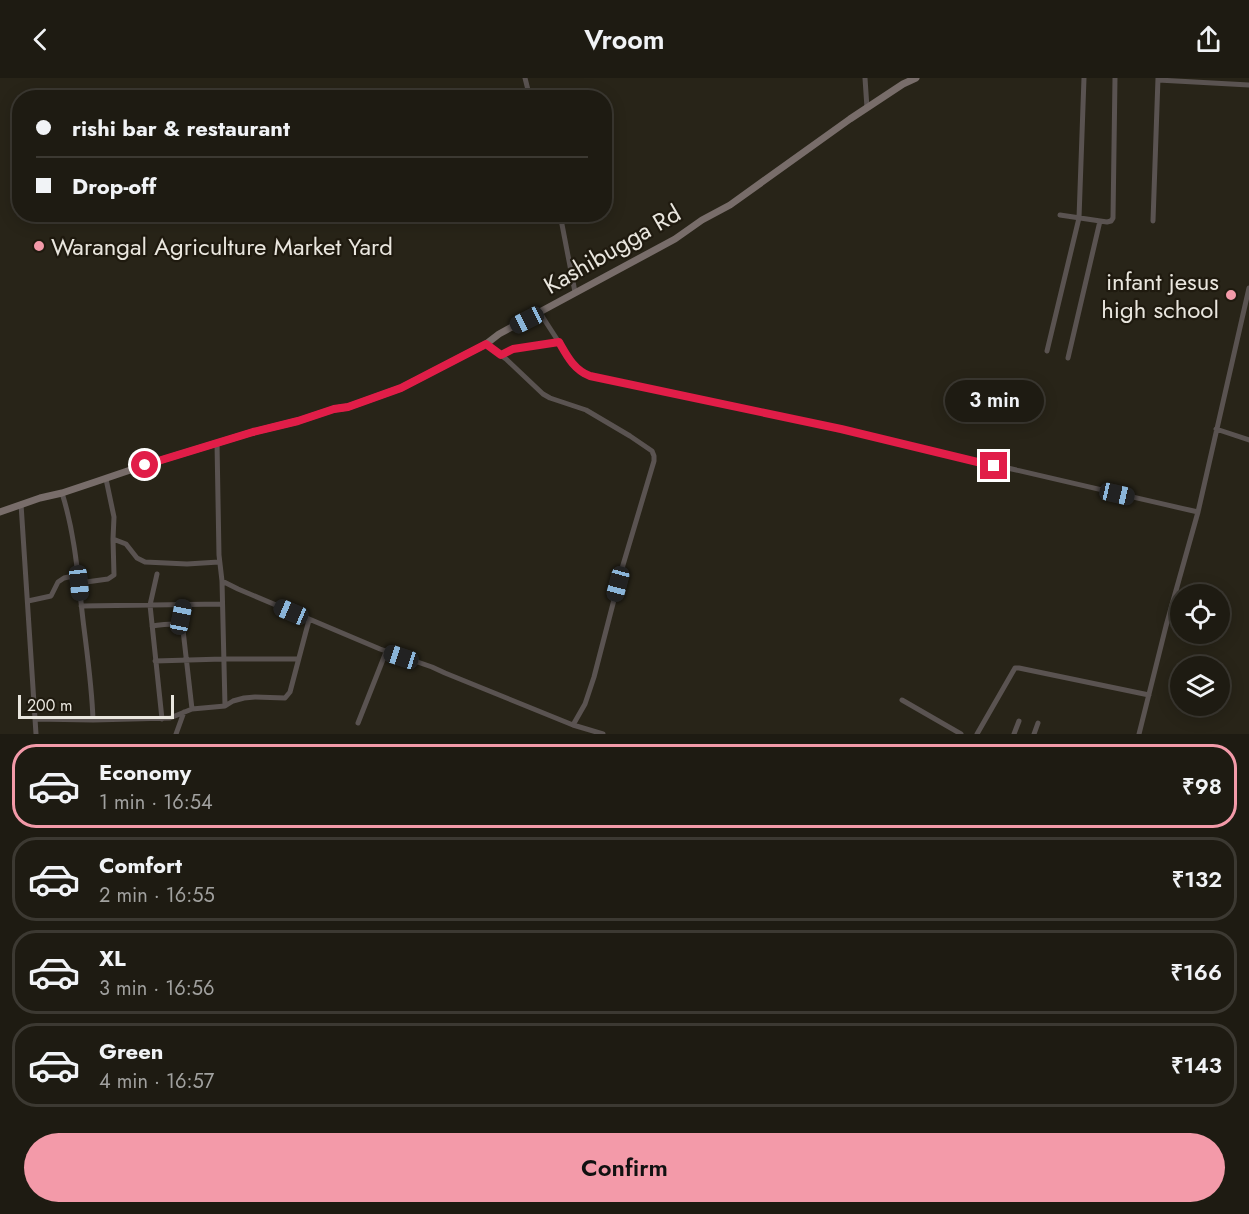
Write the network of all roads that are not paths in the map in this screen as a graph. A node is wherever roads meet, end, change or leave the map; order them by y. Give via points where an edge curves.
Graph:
1 (865, 78) edge
2 (916, 78) edge
3 (1084, 78) edge
4 (1115, 78) edge
5 (1158, 79) edge
6 (1249, 86) edge
7 (867, 108) junction
8 (1060, 215) dead end
9 (1079, 218) junction
10 (1100, 221) junction
11 (1153, 221) dead end
12 (562, 222) edge
13 (1249, 288) edge
14 (575, 292) junction
15 (540, 313) junction
16 (559, 342) junction
17 (486, 344) junction
18 (1047, 351) dead end
19 (501, 355) junction
20 (1068, 358) dead end
21 (1216, 429) junction
22 (1249, 440) edge
23 (217, 443) junction
24 (106, 479) junction
25 (62, 493) junction
26 (21, 504) junction
27 (0, 512) edge
28 (1198, 512) junction
29 (113, 539) junction
30 (219, 562) junction
31 (157, 574) dead end
32 (78, 575) junction
33 (222, 581) junction
34 (79, 583) junction
35 (28, 601) junction
36 (222, 604) junction
37 (150, 605) junction
38 (184, 605) junction
39 (81, 606) junction
40 (181, 617) dead end
41 (309, 620) junction
42 (152, 626) junction
43 (386, 651) junction
44 (223, 659) junction
45 (298, 659) junction
46 (186, 660) junction
47 (155, 661) junction
48 (1149, 695) junction
49 (902, 700) dead end
50 (225, 706) junction
51 (192, 709) junction
52 (184, 712) junction
53 (35, 719) junction
54 (162, 719) junction
55 (93, 720) junction
56 (1019, 721) dead end
57 (358, 723) dead end
58 (1038, 723) dead end
59 (573, 725) junction
60 (582, 727) junction
61 (36, 734) edge
62 (176, 734) edge
63 (580, 734) edge
64 (603, 734) edge
65 (961, 734) edge
66 (977, 734) edge
67 (1014, 734) edge
68 (1034, 734) edge
69 (1140, 734) edge

1 - 7 street
2 - 7 main road, Kashibugga Rd
3 - 9 street
4 - 10 street via 1113,214 1111,221
5 - 6 street
5 - 11 street
7 - 14 main road, Kashibugga Rd via 730,205
8 - 9 street
9 - 10 street
9 - 18 street
10 - 20 street
12 - 14 street
13 - 21 street
14 - 15 main road, Kashibugga Rd
15 - 16 street
15 - 17 main road, Kashibugga Rd
16 - 19 street via 513,349
16 - 28 street via 575,367 590,376 841,429
17 - 19 street
17 - 23 main road, Kashibugga Rd via 401,388 348,407
19 - 59 street via 543,394 586,410 630,436 654,456 594,677
21 - 22 street
21 - 28 street
23 - 24 main road, Kashibugga Rd
23 - 30 street
24 - 25 main road, Kashibugga Rd
24 - 29 street via 114,517
25 - 26 main road, Kashibugga Rd
25 - 32 street
26 - 27 main road, Kashibugga Rd
26 - 35 street
28 - 48 street
29 - 30 street via 126,544 137,558 146,562
29 - 34 street via 114,575
30 - 33 street
31 - 37 street
32 - 34 street
32 - 35 street via 58,582 51,596
33 - 36 street
33 - 41 street
34 - 39 street
35 - 53 street
36 - 38 street
36 - 44 street
37 - 38 street
37 - 39 street
37 - 42 street
38 - 40 street
39 - 55 street
41 - 43 street
41 - 45 street
42 - 46 street via 181,627
42 - 47 street
43 - 57 street
43 - 59 street
44 - 45 street
44 - 46 street
44 - 50 street
45 - 50 street via 285,698 244,698
46 - 47 street
46 - 51 street
47 - 54 street
48 - 66 street via 1015,668
48 - 69 street
49 - 65 street
50 - 51 street
51 - 52 street
52 - 54 street
52 - 62 street
53 - 55 street
53 - 61 street
54 - 55 street
56 - 67 street
58 - 68 street
59 - 60 street
60 - 63 street
60 - 64 street

